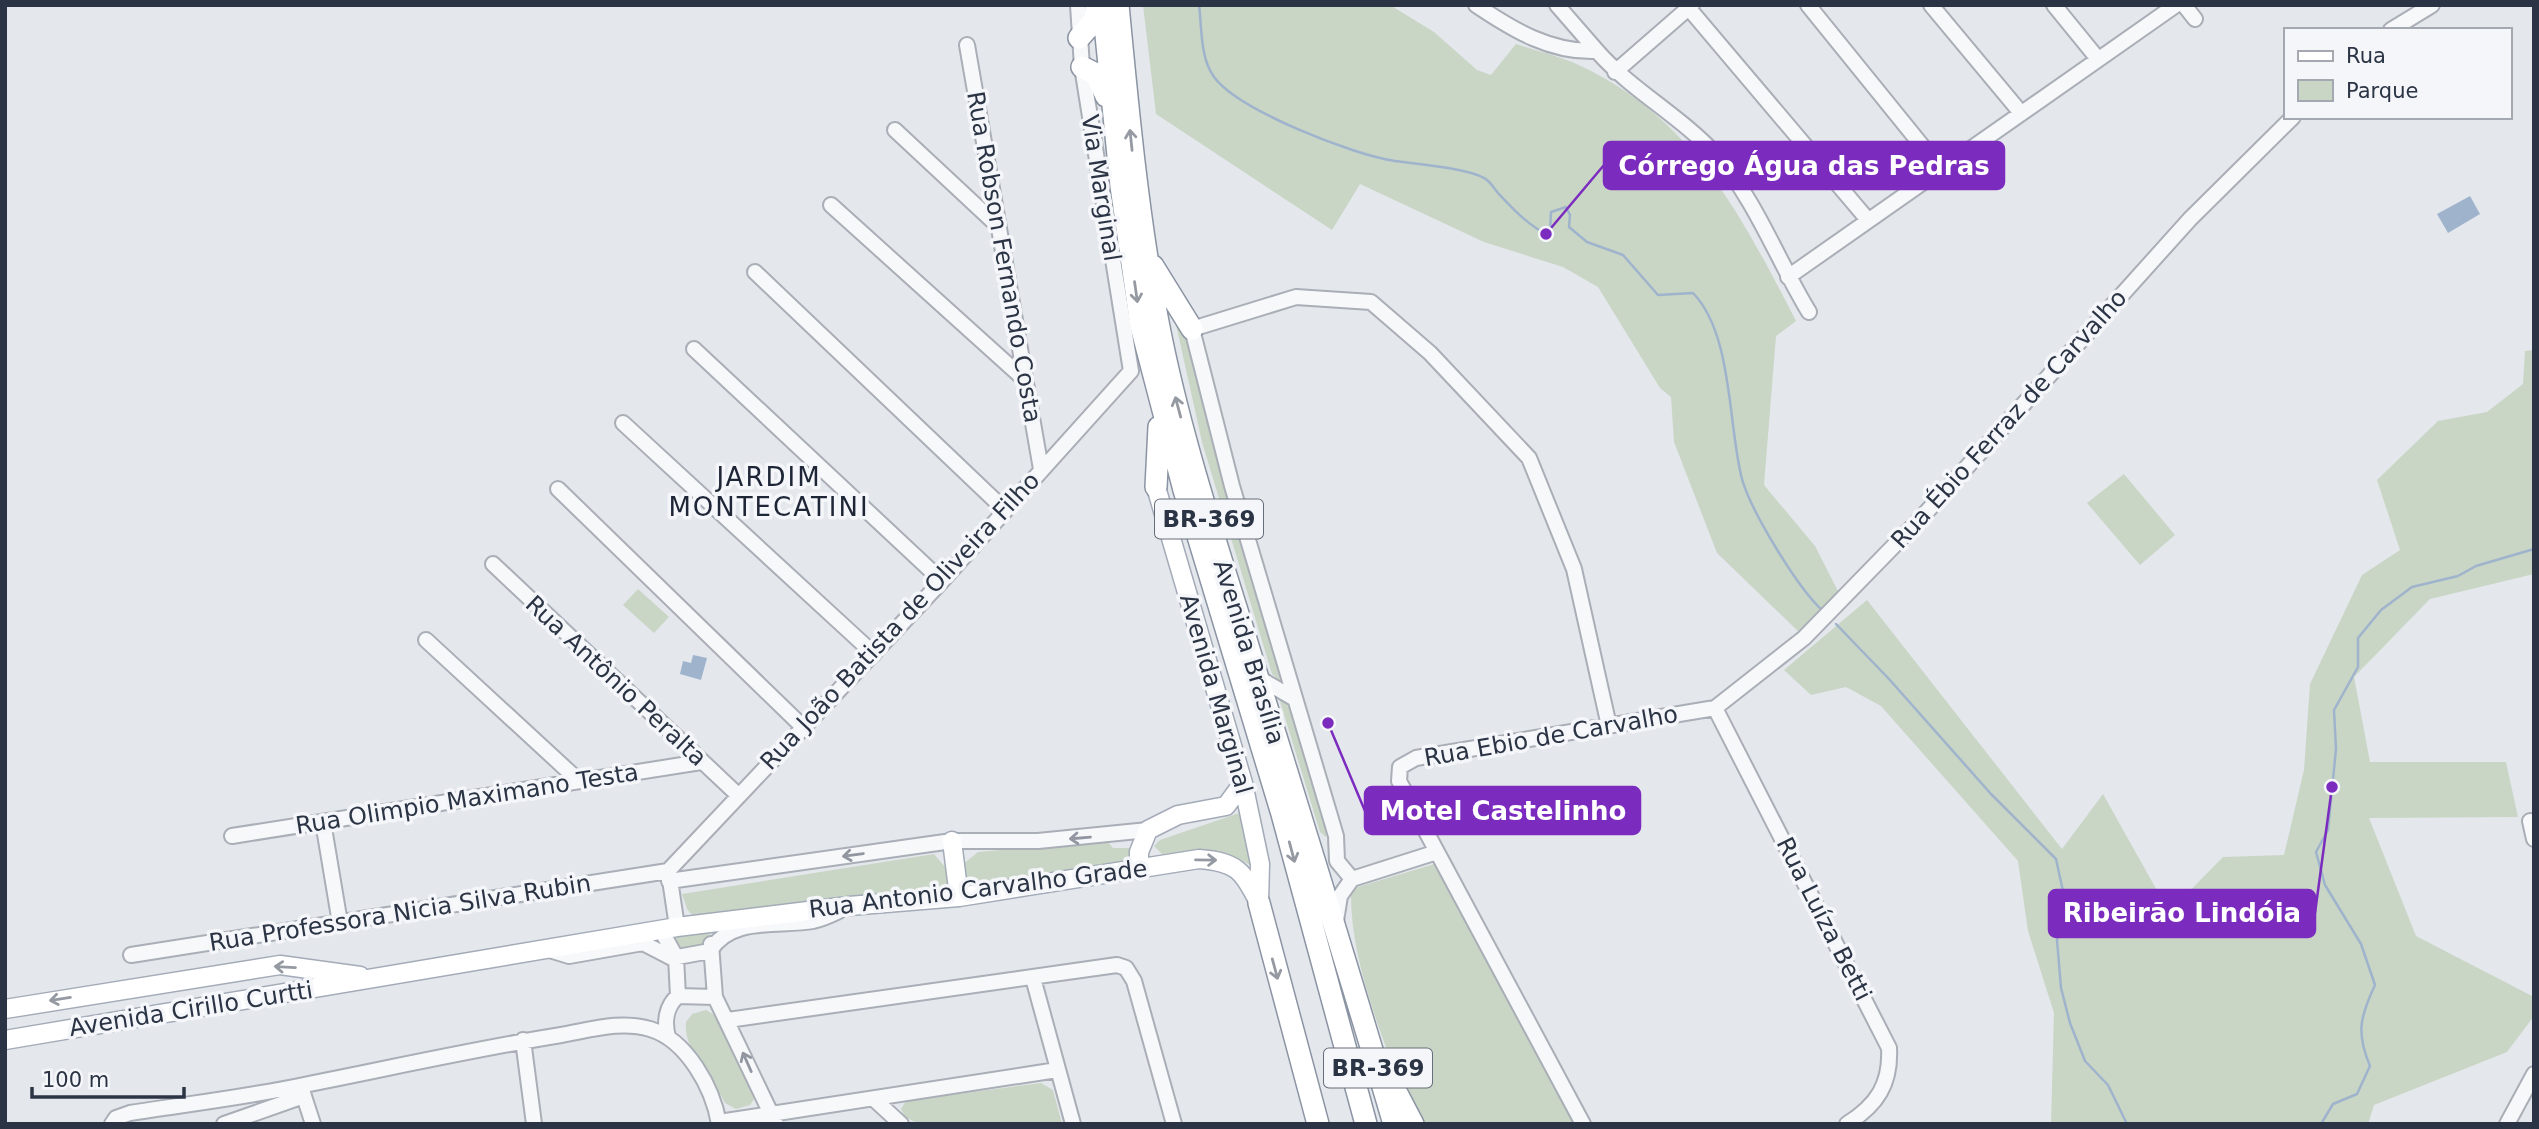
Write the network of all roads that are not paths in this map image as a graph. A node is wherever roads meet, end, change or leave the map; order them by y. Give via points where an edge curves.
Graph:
1 (1078, 5) edge
2 (1096, 5) edge
3 (1103, 5) edge
4 (1118, 5) edge
5 (1476, 5) edge
6 (1557, 5) edge
7 (1808, 5) edge
8 (1931, 5) edge
9 (2054, 5) edge
10 (2176, 5) edge
11 (2184, 5) edge
12 (2432, 5) edge
13 (1688, 6) edge
14 (2195, 19) dead end
15 (2394, 28) edge
16 (1079, 38) junction
17 (967, 45) dead end
18 (1597, 51) junction
19 (2098, 59) junction
20 (1082, 67) junction
21 (1615, 72) junction
22 (2021, 113) junction
23 (2291, 119) edge
24 (1113, 122) junction
25 (895, 130) dead end
26 (1940, 168) junction
27 (831, 205) dead end
28 (1868, 220) junction
29 (999, 227) junction
30 (1147, 257) junction
31 (755, 272) dead end
32 (1788, 277) junction
33 (1809, 312) dead end
34 (1192, 329) junction
35 (694, 349) dead end
36 (1131, 371) joint
37 (1025, 380) junction
38 (1157, 390) junction
39 (623, 423) dead end
40 (1041, 469) junction
41 (1156, 487) joint
42 (558, 489) dead end
43 (1006, 509) junction
44 (493, 564) dead end
45 (943, 581) junction
46 (426, 640) dead end
47 (874, 654) junction
48 (1257, 677) junction
49 (1295, 699) junction
50 (1715, 708) junction
51 (1609, 726) junction
52 (804, 727) junction
53 (701, 762) junction
54 (579, 781) junction
55 (1243, 783) junction
56 (739, 796) junction
57 (2530, 821) dead end
58 (323, 822) junction
59 (1147, 830) junction
60 (232, 836) dead end
61 (1336, 836) junction
62 (2534, 839) edge
63 (951, 841) junction
64 (1437, 852) junction
65 (1317, 863) junction
66 (1139, 870) junction
67 (669, 876) junction
68 (1352, 879) junction
69 (959, 897) junction
70 (1259, 903) junction
71 (849, 906) junction
72 (714, 922) junction
73 (340, 923) junction
74 (669, 928) junction
75 (1335, 928) junction
76 (545, 949) junction
77 (710, 951) junction
78 (131, 956) dead end
79 (676, 957) junction
80 (377, 978) junction
81 (1032, 978) junction
82 (678, 996) junction
83 (715, 997) junction
84 (5, 1009) edge
85 (1362, 1013) junction
86 (728, 1020) junction
87 (668, 1037) junction
88 (5, 1040) edge
89 (523, 1040) junction
90 (1058, 1070) junction
91 (2534, 1074) edge
92 (302, 1091) junction
93 (875, 1100) junction
94 (773, 1119) edge
95 (1366, 1120) edge
96 (719, 1123) edge
97 (112, 1124) edge
98 (224, 1124) edge
99 (313, 1124) edge
100 (534, 1124) edge
101 (901, 1124) edge
102 (1073, 1124) edge
103 (1174, 1124) edge
104 (1318, 1124) edge
105 (1394, 1124) edge
106 (1413, 1124) edge
107 (1583, 1124) edge
108 (1847, 1124) edge
109 (2507, 1124) edge

1 - 16 street, Via Marginal
2 - 16 highway via 1095,20
3 - 24 highway, Avenida Brasília / BR-369
30 -> 4 highway, Avenida Brasília / BR-369
5 - 18 street via 1547,45
6 - 18 street
7 - 26 street
8 - 22 street
9 - 19 street
10 - 19 street
11 - 14 street
12 - 15 street
13 - 21 street
13 - 28 street
16 - 20 street, Via Marginal
17 - 29 street, Rua Robson Fernando Costa
18 - 21 street
19 - 22 street
20 - 24 highway via 1102,82
20 - 36 street, Via Marginal
21 - 32 street via 1684,123 1718,157
22 - 26 street
23 - 50 street, Rua Ébio Ferraz de Carvalho via 2190,219 1922,517 1822,620
24 -> 38 highway, Avenida Brasília / BR-369 via 1141,326
25 - 29 street
26 - 28 street
27 - 37 street
28 - 32 street
29 - 37 street, Rua Robson Fernando Costa
30 - 34 highway
48 -> 30 highway, Avenida Brasília / BR-369 via 1189,450
31 - 43 street
32 - 33 street
34 - 49 street via 1232,486
34 - 51 street via 1296,297 1371,302 1430,353 1529,458 1574,569
35 - 45 street
36 - 40 street, Rua João Batista de Oliveira Filho
37 - 40 street, Rua Robson Fernando Costa
38 - 41 highway via 1160,448
38 -> 95 highway, Avenida Brasília / BR-369
39 - 47 street
40 - 43 street, Rua João Batista de Oliveira Filho
41 - 55 main road, Avenida Marginal
42 - 52 street
43 - 45 street, Rua João Batista de Oliveira Filho
44 - 53 street, Rua Antônio Peralta
45 - 47 street, Rua João Batista de Oliveira Filho
46 - 54 street
47 - 52 street, Rua João Batista de Oliveira Filho
48 - 49 street
48 - 65 highway, Avenida Brasília / BR-369
49 - 61 street
50 - 51 street, Rua Ebio de Carvalho
50 - 108 street, Rua Luíza Betti via 1889,1048 1885,1087 1873,1104
51 - 64 street, Rua Ebio de Carvalho via 1407,761 1400,767 1399,781
52 - 56 street, Rua João Batista de Oliveira Filho
53 - 54 street, Rua Olimpio Maximano Testa
53 - 56 street, Rua Antônio Peralta
54 - 58 street, Rua Olimpio Maximano Testa
55 - 59 main road, Rua Antonio Carvalho Grade via 1226,806 1178,815
55 - 70 main road, Avenida Marginal via 1260,864
56 - 67 street, Rua João Batista de Oliveira Filho
57 - 62 street
58 - 60 street, Rua Olimpio Maximano Testa
58 - 73 street
59 -> 63 street, Rua Professora Nicia Silva Rubin via 1038,841
59 - 66 main road via 1139,852
61 - 65 street
61 - 68 street via 1337,861
63 -> 67 street, Rua Professora Nicia Silva Rubin
63 - 69 main road
64 - 68 street
64 - 107 street
65 - 75 highway, Avenida Brasília / BR-369
66 - 69 main road, Rua Antonio Carvalho Grade
66 -> 70 main road, Rua Antonio Carvalho Grade via 1199,859 1223,861 1248,880
67 - 73 street, Rua Professora Nicia Silva Rubin
67 - 74 street
68 - 75 street via 1340,896
69 - 71 main road, Rua Antonio Carvalho Grade
70 -> 104 highway
71 - 72 main road, Rua Antonio Carvalho Grade
71 - 77 street via 816,920 734,929 719,938
72 - 74 main road, Rua Antonio Carvalho Grade
72 - 77 street
73 - 78 street, Rua Professora Nicia Silva Rubin
74 - 76 main road, Avenida Cirillo Curtti
74 - 79 street
75 - 85 highway, Avenida Brasília / BR-369
76 - 79 street via 569,956 643,943
76 - 80 main road, Avenida Cirillo Curtti
77 - 79 street
77 - 83 street
79 - 82 street
80 -> 84 main road, Avenida Cirillo Curtti via 280,965
80 - 88 main road, Avenida Cirillo Curtti
81 - 86 street
81 - 90 street
81 - 103 street via 1111,965 1126,968 1140,999
82 - 83 street
82 - 87 street via 666,1017
83 - 86 street
85 - 105 highway, Avenida Brasília / BR-369
85 - 106 highway
94 -> 86 street
87 - 89 street via 646,1027 621,1025
87 - 96 street via 701,1076
89 - 92 street
89 - 100 street
90 - 93 street
90 - 102 street
91 - 109 street
92 - 97 street via 130,1114
92 - 98 street
92 - 99 street
93 - 94 street
93 - 101 street
94 - 96 street

